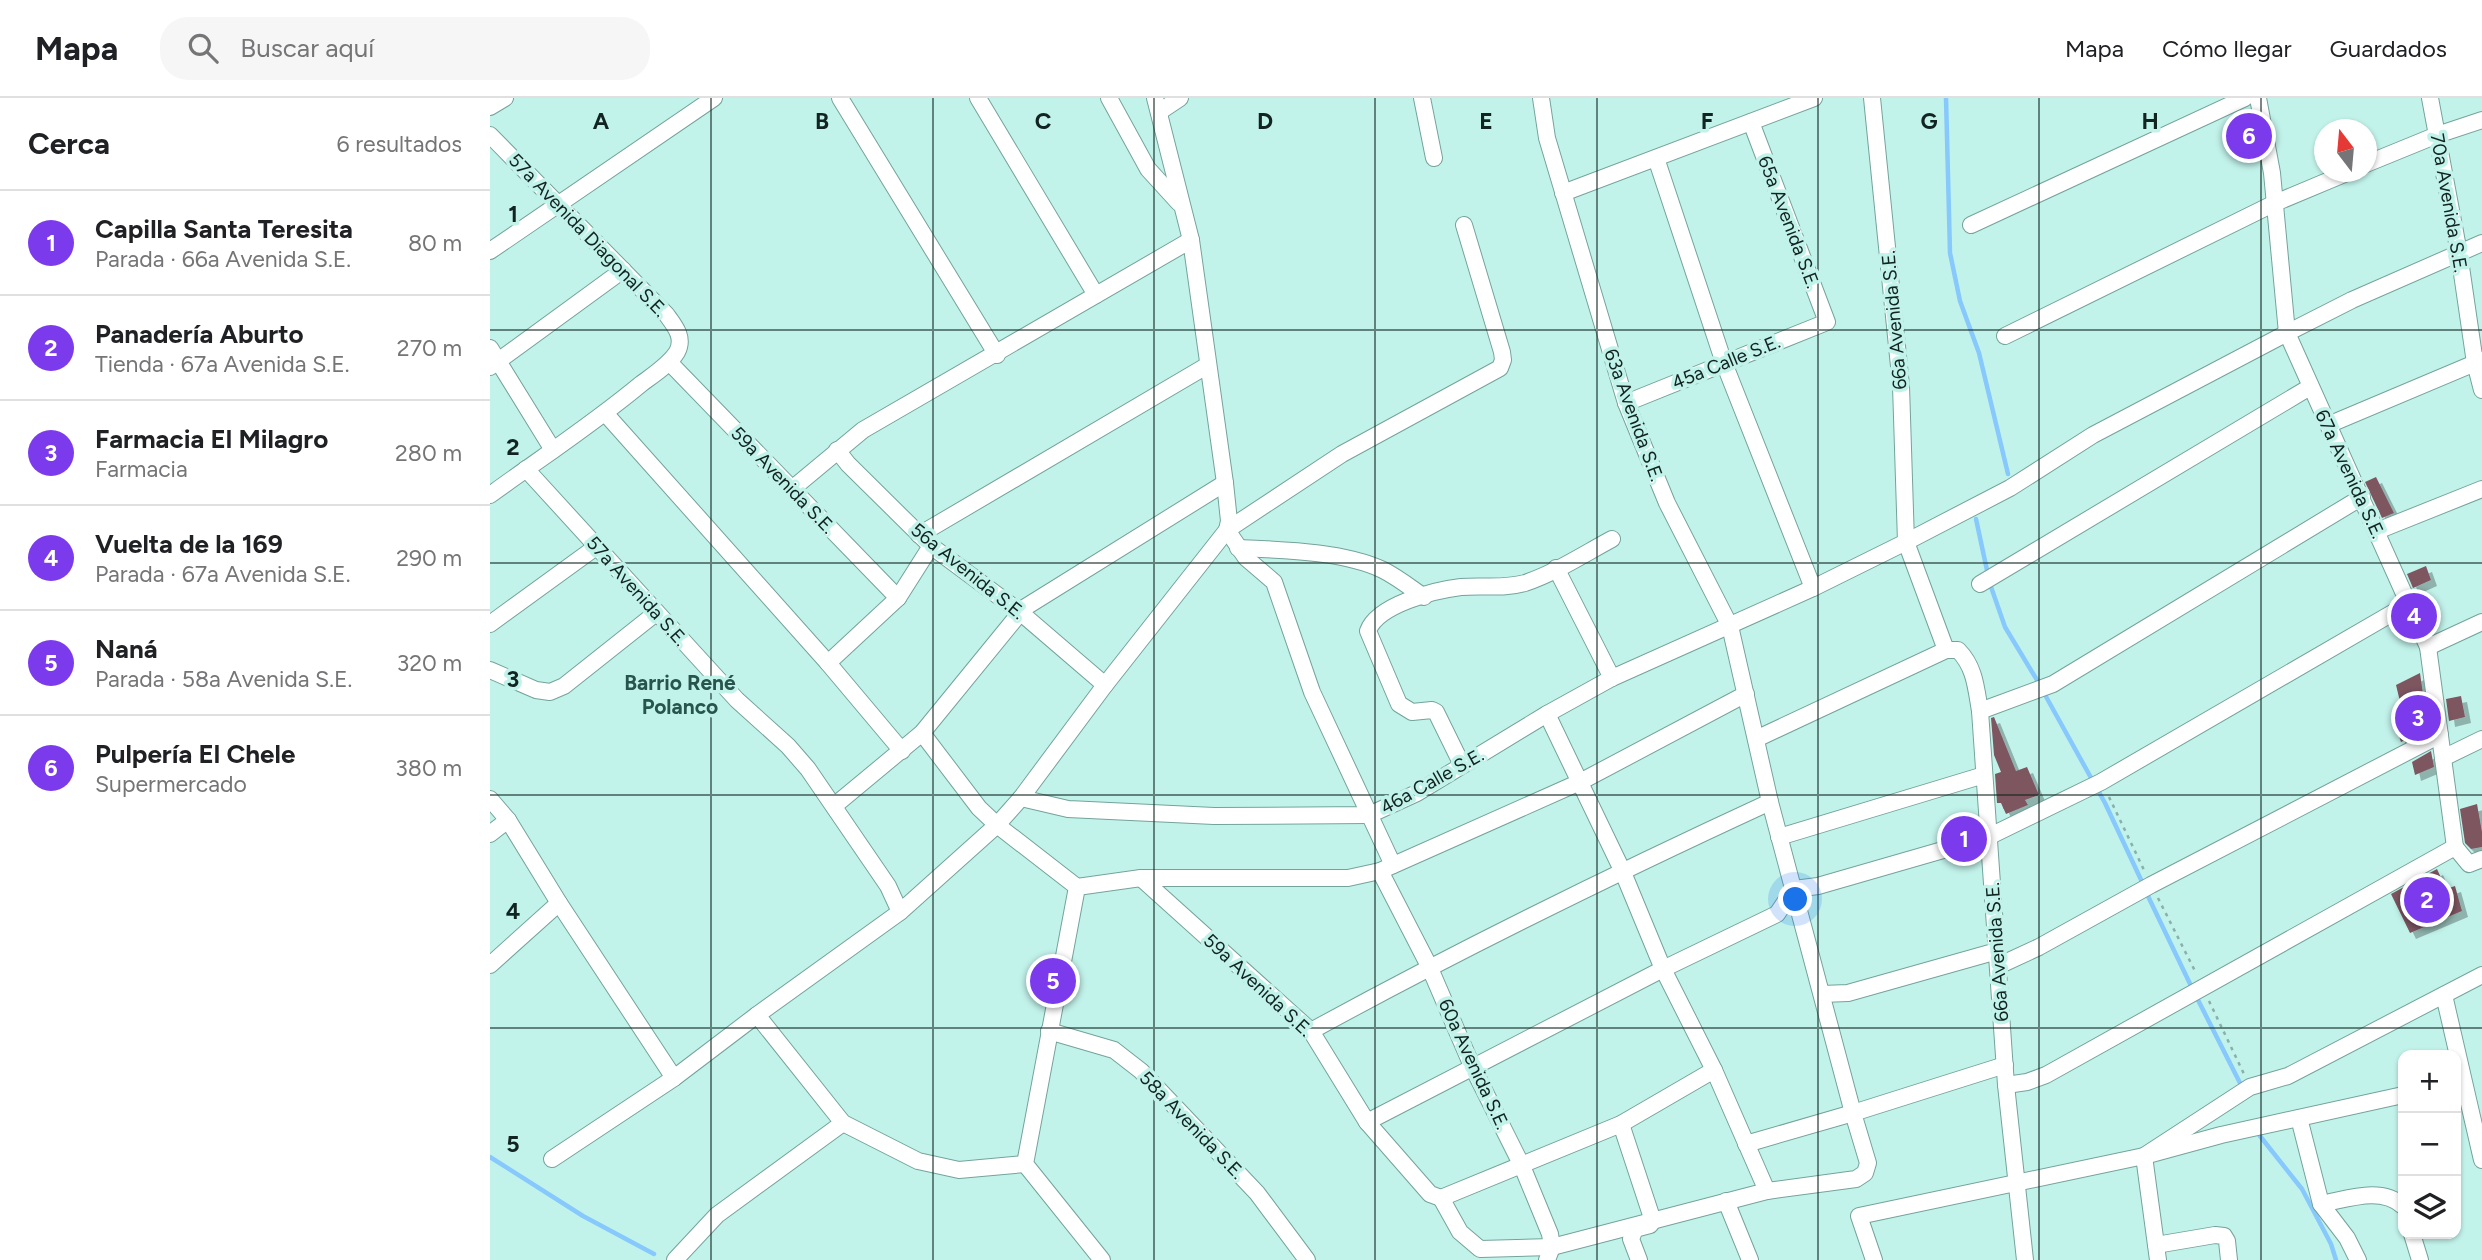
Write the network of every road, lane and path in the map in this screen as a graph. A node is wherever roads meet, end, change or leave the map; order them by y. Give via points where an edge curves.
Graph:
1 (505, 98) edge
2 (714, 98) edge
3 (840, 98) edge
4 (978, 98) edge
5 (1109, 98) edge
6 (1180, 98) edge
7 (1422, 98) edge
8 (1541, 98) edge
9 (1814, 98) edge
10 (1872, 98) edge
11 (2245, 98) edge
12 (2258, 98) edge
13 (2430, 98) edge
14 (1157, 105) edge
15 (490, 107) edge
16 (2482, 120) edge
17 (1751, 122) junction
18 (490, 135) edge
19 (2437, 135) junction
20 (1434, 158) dead end
21 (1656, 158) junction
22 (2377, 160) edge
23 (2325, 182) edge
24 (1563, 193) junction
25 (2275, 203) junction
26 (557, 204) junction
27 (1181, 205) junction
28 (1464, 225) dead end
29 (1971, 225) dead end
30 (1191, 240) junction
31 (2482, 243) edge
32 (490, 251) edge
33 (2459, 253) junction
34 (623, 270) junction
35 (1096, 295) junction
36 (1827, 322) joint
37 (2287, 333) junction
38 (2005, 336) dead end
39 (997, 355) junction
40 (493, 359) edge
41 (2479, 361) edge
42 (669, 362) junction
43 (1724, 363) junction
44 (1208, 365) junction
45 (2310, 387) junction
46 (2482, 390) edge
47 (1626, 403) junction
48 (605, 413) junction
49 (2328, 425) junction
50 (554, 450) junction
51 (837, 450) junction
52 (526, 469) junction
53 (1225, 483) junction
54 (792, 489) junction
55 (2482, 489) edge
56 (490, 495) edge
57 (2362, 498) junction
58 (1227, 530) junction
59 (2377, 531) junction
60 (1612, 539) dead end
61 (925, 540) junction
62 (1906, 542) junction
63 (597, 547) junction
64 (1238, 548) junction
65 (1556, 568) junction
66 (1980, 584) dead end
67 (1813, 588) junction
68 (1424, 597) junction
69 (898, 598) junction
70 (2409, 604) junction
71 (1020, 612) junction
72 (656, 613) junction
73 (2482, 622) edge
74 (490, 624) edge
75 (1730, 626) junction
76 (2428, 647) junction
77 (1952, 650) junction
78 (828, 663) junction
79 (490, 670) edge
80 (1612, 678) junction
81 (1105, 685) junction
82 (1746, 694) junction
83 (1980, 711) junction
84 (1547, 714) junction
85 (922, 733) junction
86 (2440, 735) junction
87 (1756, 739) junction
88 (2482, 739) edge
89 (902, 751) junction
90 (2444, 758) junction
91 (1462, 765) junction
92 (1984, 775) junction
93 (1580, 782) junction
94 (2101, 782) junction
95 (1021, 797) junction
96 (490, 799) edge
97 (1770, 802) junction
98 (834, 806) junction
99 (1369, 815) junction
100 (508, 820) junction
101 (997, 825) junction
102 (490, 834) edge
103 (1779, 837) junction
104 (1989, 837) junction
105 (2455, 847) junction
106 (2482, 859) edge
107 (1387, 868) junction
108 (1622, 870) junction
109 (1141, 878) junction
110 (2151, 885) junction
111 (1077, 887) junction
112 (1794, 889) junction
113 (559, 903) junction
114 (900, 912) junction
115 (1998, 958) junction
116 (490, 965) edge
117 (1429, 966) junction
118 (1663, 969) junction
119 (2482, 975) edge
120 (2203, 987) junction
121 (1822, 994) junction
122 (2444, 995) junction
123 (757, 1015) junction
124 (1049, 1031) junction
125 (1311, 1031) junction
126 (2454, 1050) edge
127 (2005, 1065) junction
128 (1472, 1066) junction
129 (1714, 1070) junction
130 (674, 1078) junction
131 (2006, 1085) junction
132 (2461, 1085) edge
133 (2250, 1087) junction
134 (2398, 1096) edge
135 (1853, 1113) junction
136 (2299, 1118) junction
137 (2478, 1120) edge
138 (1367, 1122) junction
139 (843, 1123) junction
140 (1621, 1124) junction
141 (1746, 1143) junction
142 (2144, 1156) junction
143 (552, 1160) dead end
144 (2482, 1160) edge
145 (1025, 1164) junction
146 (1522, 1166) junction
147 (2017, 1182) junction
148 (1767, 1191) junction
149 (1441, 1198) junction
150 (1726, 1201) junction
151 (2398, 1203) edge
152 (2321, 1204) junction
153 (1653, 1221) junction
154 (2414, 1239) edge
155 (2157, 1252) edge
156 (1549, 1254) edge
157 (675, 1260) edge
158 (1102, 1260) edge
159 (1307, 1260) edge
160 (1639, 1260) edge
161 (1750, 1260) edge
162 (1874, 1260) edge
163 (2025, 1260) edge
164 (2229, 1260) edge
165 (2358, 1260) edge
166 (2420, 1260) edge

1 - 15 street
2 - 26 street
3 - 39 street
4 - 35 street
5 - 27 street via 1148,169
6 - 14 street
7 - 20 street
8 - 24 street, 63a Avenida S.E.
9 - 17 street
10 - 62 street, 66a Avenida S.E. via 1901,386
11 - 29 street
12 - 25 street, 67a Avenida S.E.
13 - 19 street, 70a Avenida S.E.
14 - 27 street
16 - 19 street
17 - 21 street
17 - 36 street, 65a Avenida S.E.
18 - 26 street, 57a Avenida Diagonal S.E.
19 - 22 street
19 - 33 street, 70a Avenida S.E.
21 - 24 street
21 - 43 street
23 - 25 street
24 - 47 street, 63a Avenida S.E.
25 - 37 street, 67a Avenida S.E.
25 - 38 street
26 - 32 street
26 - 34 street, 57a Avenida Diagonal S.E.
27 - 30 street
28 - 58 street via 1503,352 1500,368 1342,454
30 - 35 street
30 - 44 street
31 - 33 street, 46a Calle S.E.
33 - 37 street, 46a Calle S.E.
33 - 41 street, 70a Avenida S.E.
34 - 40 street
34 - 42 street, 57a Avenida Diagonal S.E. via 677,329 680,339
35 - 39 street
36 - 43 street, 45a Calle S.E.
37 - 45 street, 67a Avenida S.E.
37 - 62 street, 46a Calle S.E. via 2093,435 2010,488
39 - 51 street via 863,430
40 - 50 street
41 - 46 street, 70a Avenida S.E.
41 - 49 street
42 - 48 street
42 - 54 street, 59a Avenida S.E.
43 - 47 street, 45a Calle S.E.
43 - 67 street
44 - 53 street
44 - 61 street
45 - 49 street, 67a Avenida S.E.
45 - 66 street
47 - 75 street, 63a Avenida S.E. via 1667,503
48 - 50 street
48 - 78 street
49 - 57 street, 67a Avenida S.E.
50 - 52 street
51 - 54 street
51 - 61 street, 56a Avenida S.E.
52 - 56 street
52 - 63 street, 57a Avenida S.E.
53 - 58 street
53 - 71 street
54 - 69 street, 59a Avenida S.E.
55 - 59 street
57 - 59 street, 67a Avenida S.E.
57 - 83 street via 2053,684
58 - 64 street, 60a Avenida S.E.
58 - 81 street
59 - 70 street, 67a Avenida S.E.
60 - 65 street
61 - 69 street
61 - 71 street, 56a Avenida S.E.
62 - 67 street, 46a Calle S.E.
62 - 77 street, 66a Avenida S.E.
63 - 72 street, 57a Avenida S.E.
63 - 74 street
64 - 68 street via 1304,551 1350,560 1382,570
64 - 99 street, 60a Avenida S.E. via 1274,582 1312,692
65 - 68 street via 1524,583 1460,587
65 - 80 street
67 - 75 street, 46a Calle S.E.
68 - 91 street via 1378,615 1368,631 1399,704 1412,712 1436,712
69 - 78 street
70 - 76 street, 67a Avenida S.E.
70 - 94 street
71 - 81 street, 56a Avenida S.E.
71 - 85 street
72 - 79 street via 564,686 550,692
72 - 98 street, 57a Avenida S.E. via 737,700 788,746
73 - 76 street
75 - 80 street, 46a Calle S.E.
75 - 82 street, 63a Avenida S.E.
76 - 86 street, 67a Avenida S.E.
77 - 83 street, 66a Avenida S.E. via 1967,659 1972,669
77 - 87 street
78 - 89 street
80 - 84 street, 46a Calle S.E.
81 - 95 street
82 - 87 street
82 - 93 street
83 - 92 street, 66a Avenida S.E.
84 - 91 street, 46a Calle S.E.
84 - 93 street
85 - 89 street
85 - 101 street
86 - 90 street, 67a Avenida S.E.
86 - 110 street
87 - 97 street
88 - 90 street
89 - 98 street
90 - 105 street, 67a Avenida S.E.
91 - 99 street, 46a Calle S.E.
92 - 103 street
92 - 104 street, 66a Avenida S.E.
93 - 107 street
93 - 108 street
94 - 104 street
94 - 110 path
95 - 99 street, 46a Calle S.E. via 1068,809 1214,816
95 - 101 street
96 - 100 street
97 - 103 street
97 - 108 street
98 - 114 street, 57a Avenida S.E. via 888,886
99 - 107 street, 60a Avenida S.E.
100 - 102 street
100 - 113 street
101 - 111 street
101 - 114 street
103 - 112 street
104 - 112 street
104 - 115 street, 66a Avenida S.E.
105 - 106 street via 2469,864
105 - 120 street
107 - 109 street via 1348,877
107 - 117 street, 60a Avenida S.E.
108 - 117 street
108 - 118 street
109 - 111 street
109 - 125 street, 59a Avenida S.E.
110 - 115 street via 2039,947
110 - 120 path
111 - 124 street
112 - 118 street via 1777,914
112 - 121 street
113 - 116 street
113 - 130 street
114 - 123 street
115 - 121 street via 1848,993
115 - 127 street, 66a Avenida S.E.
117 - 125 street
117 - 128 street, 60a Avenida S.E.
118 - 128 street
118 - 129 street
119 - 122 street
120 - 131 street via 2046,1075
120 - 133 path
121 - 135 street
122 - 126 street
122 - 133 street via 2288,1076
123 - 130 street
123 - 139 street
124 - 145 street
124 - 159 street, 58a Avenida S.E. via 1114,1050 1141,1071 1257,1193
125 - 138 street, 59a Avenida S.E.
127 - 131 street, 66a Avenida S.E.
127 - 135 street
128 - 138 street
128 - 146 street, 60a Avenida S.E.
129 - 140 street
129 - 141 street
130 - 143 street
131 - 147 street, 66a Avenida S.E.
132 - 137 street
133 - 142 street
134 - 136 street
135 - 141 street
135 - 148 street via 1868,1163 1864,1173 1856,1179
136 - 142 street
136 - 152 street
137 - 144 street
138 - 149 street, 59a Avenida S.E. via 1430,1194
139 - 145 street via 918,1161 959,1170
139 - 157 street via 717,1215
140 - 146 street
140 - 153 street
141 - 148 street
142 - 147 street
142 - 155 street
145 - 158 street
146 - 149 street
146 - 156 street, 60a Avenida S.E. via 1550,1234
147 - 162 street via 1859,1216
147 - 163 street, 66a Avenida S.E.
148 - 150 street
149 - 156 street via 1460,1232 1480,1249
150 - 153 street
150 - 161 street
151 - 152 street via 2384,1195
152 - 165 street via 2347,1237
153 - 156 street
153 - 160 street via 1635,1229 1631,1239
154 - 166 street
155 - 164 street via 2215,1235 2227,1241

